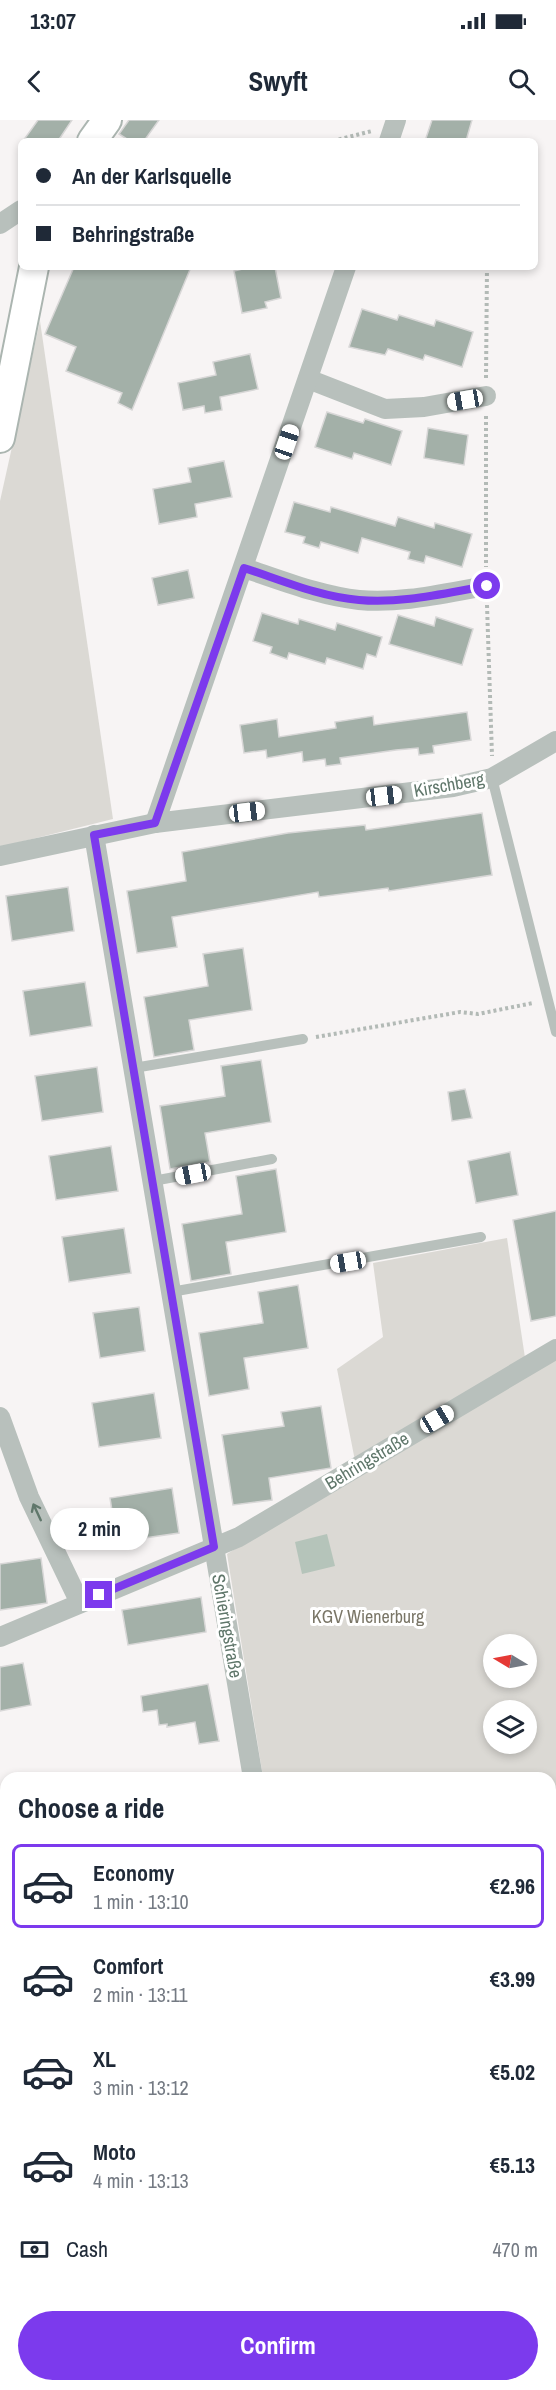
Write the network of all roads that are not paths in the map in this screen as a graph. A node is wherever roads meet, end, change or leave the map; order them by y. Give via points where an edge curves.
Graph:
1 (107, 120) edge
2 (94, 138) edge
3 (18, 212) edge
4 (0, 224) edge
5 (33, 270) edge
6 (345, 270) edge
7 (308, 379) junction
8 (486, 396) road end
9 (0, 438) edge
10 (244, 568) junction
11 (487, 586) road end
12 (556, 741) edge
13 (492, 778) junction
14 (155, 823) junction
15 (94, 835) junction
16 (0, 856) edge
17 (556, 1032) edge
18 (303, 1040) road end
19 (134, 1068) junction
20 (272, 1159) dead end
21 (153, 1181) junction
22 (481, 1237) dead end
23 (171, 1292) junction
24 (556, 1349) edge
25 (0, 1417) edge
26 (214, 1547) junction
27 (80, 1603) junction
28 (0, 1636) edge
29 (252, 1772) edge

1 - 2 street
3 - 4 street
5 - 9 street
6 - 7 street
7 - 8 street via 385,409
7 - 10 street
10 - 11 street via 358,600 399,600
10 - 14 street
12 - 13 street, Kirschberg
13 - 14 street, Kirschberg via 453,787
13 - 17 lane
14 - 15 street, Kirschberg
15 - 16 street, Kirschberg
15 - 19 street, Schieringstraße
18 - 19 lane
19 - 21 street, Schieringstraße
20 - 21 lane
21 - 23 street, Schieringstraße
22 - 23 lane
23 - 26 street, Schieringstraße
24 - 26 street, Behringstraße via 239,1537
27 -> 25 street via 29,1497
26 - 27 street
26 - 29 street, Schieringstraße
27 - 28 street

